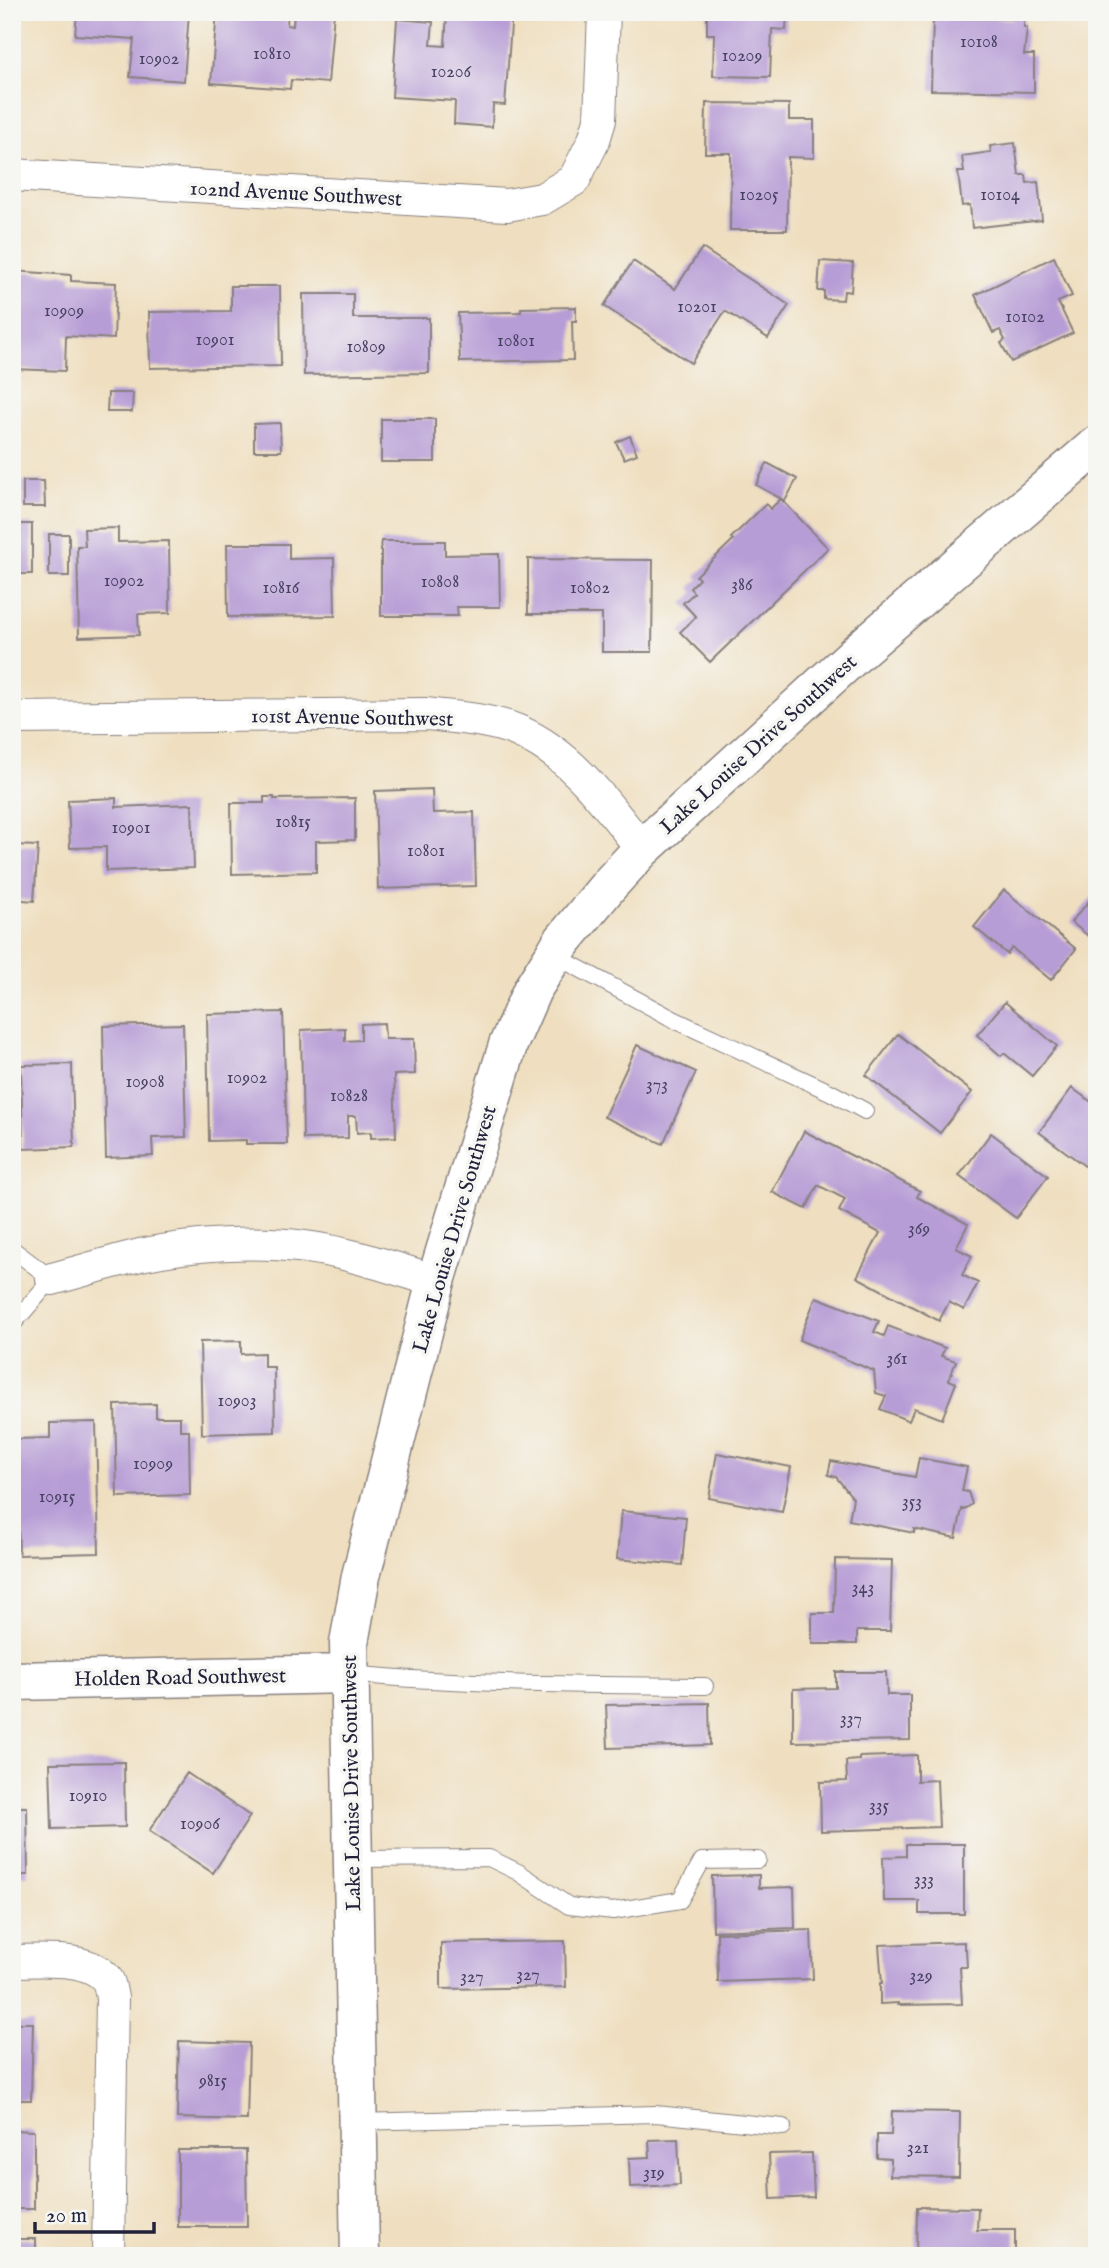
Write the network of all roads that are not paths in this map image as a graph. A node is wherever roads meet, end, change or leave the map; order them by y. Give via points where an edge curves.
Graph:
1 (604, 12) edge
2 (12, 175) edge
3 (1097, 445) edge
4 (12, 718) edge
5 (642, 849) junction
6 (554, 955) junction
7 (865, 1111) dead end
8 (12, 1249) edge
9 (52, 1279) junction
10 (436, 1281) junction
11 (12, 1325) edge
12 (348, 1674) junction
13 (12, 1681) edge
14 (705, 1686) dead end
15 (352, 1859) junction
16 (758, 1860) dead end
17 (12, 1961) edge
18 (357, 2122) junction
19 (783, 2127) dead end
20 (108, 2256) edge
21 (360, 2256) edge

1 - 2 street, 102nd Avenue Southwest via 600,120 594,140 574,180 542,199 507,205
3 - 5 street, Lake Louise Drive Southwest via 861,649
4 - 5 street, 101st Avenue Southwest via 427,714 485,722 518,731 572,766
5 - 6 street, Lake Louise Drive Southwest
6 - 7 lane via 675,1020
6 - 10 street, Lake Louise Drive Southwest via 532,990 508,1045
8 - 9 lane
9 - 10 street via 141,1255 264,1245 340,1254
9 - 11 lane
10 - 12 street, Lake Louise Drive Southwest via 361,1576
12 - 13 street, Holden Road Southwest
12 - 14 lane via 406,1680
12 - 15 street, Lake Louise Drive Southwest
15 - 16 lane via 489,1858 569,1906 613,1911 680,1900 702,1861
15 - 18 street, Lake Louise Drive Southwest
17 - 20 street via 66,1961 89,1966 108,1981 112,1998
18 - 19 lane via 656,2114
18 - 21 street, Lake Louise Drive Southwest

